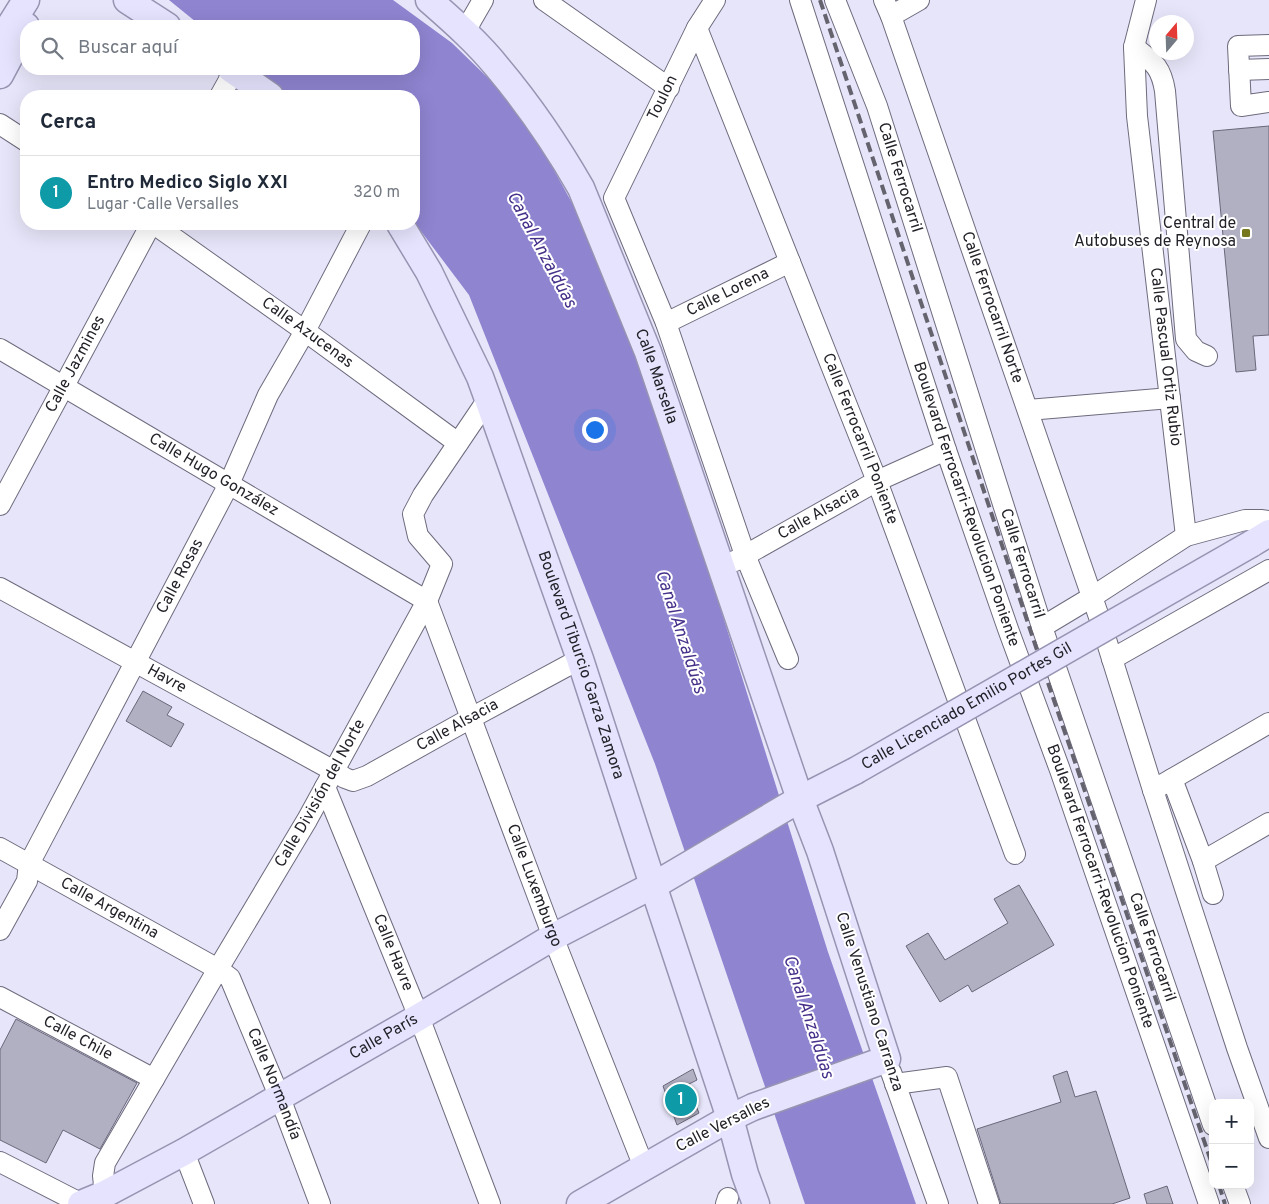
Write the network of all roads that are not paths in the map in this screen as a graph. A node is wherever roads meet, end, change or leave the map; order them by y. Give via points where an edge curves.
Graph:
1 (26, 0) edge
2 (40, 0) edge
3 (127, 0) edge
4 (429, 0) edge
5 (483, 0) edge
6 (544, 0) edge
7 (715, 0) edge
8 (800, 0) edge
9 (835, 0) edge
10 (919, 0) edge
11 (1146, 0) edge
12 (888, 8) edge
13 (29, 20) edge
14 (158, 20) edge
15 (697, 28) junction
16 (464, 33) junction
17 (20, 37) edge
18 (0, 42) edge
19 (1269, 45) edge
20 (1134, 47) junction
21 (1269, 69) edge
22 (1239, 70) junction
23 (0, 75) edge
24 (230, 75) edge
25 (239, 75) edge
26 (669, 88) junction
27 (223, 90) edge
28 (261, 90) edge
29 (1269, 102) edge
30 (0, 124) edge
31 (20, 137) edge
32 (149, 230) edge
33 (161, 230) edge
34 (358, 230) edge
35 (404, 230) edge
36 (790, 262) junction
37 (666, 323) junction
38 (305, 331) junction
39 (0, 349) edge
40 (1207, 356) dead end
41 (63, 386) junction
42 (1170, 398) junction
43 (488, 399) junction
44 (1028, 410) junction
45 (458, 443) junction
46 (946, 450) junction
47 (877, 481) junction
48 (229, 484) junction
49 (0, 505) edge
50 (1269, 522) edge
51 (1186, 536) junction
52 (1260, 539) edge
53 (745, 556) junction
54 (721, 569) junction
55 (1269, 570) edge
56 (0, 588) edge
57 (1092, 597) junction
58 (427, 601) junction
59 (1042, 627) junction
60 (1112, 658) junction
61 (580, 659) junction
62 (788, 659) dead end
63 (135, 662) junction
64 (470, 718) junction
65 (1269, 723) edge
66 (330, 779) junction
67 (1172, 779) junction
68 (1153, 790) junction
69 (793, 804) junction
70 (1269, 823) edge
71 (0, 848) edge
72 (1015, 854) dead end
73 (1203, 861) junction
74 (30, 864) junction
75 (658, 883) junction
76 (1213, 894) dead end
77 (0, 930) edge
78 (553, 938) junction
79 (218, 969) junction
80 (0, 997) edge
81 (419, 1017) junction
82 (881, 1061) junction
83 (154, 1078) junction
84 (895, 1084) junction
85 (280, 1098) junction
86 (741, 1113) junction
87 (1209, 1113) edge
88 (1269, 1138) edge
89 (184, 1152) junction
90 (0, 1162) edge
91 (644, 1167) junction
92 (1234, 1189) edge
93 (107, 1199) edge
94 (81, 1204) edge
95 (204, 1204) edge
96 (320, 1204) edge
97 (490, 1204) edge
98 (580, 1204) edge
99 (756, 1204) edge
100 (769, 1204) edge
101 (938, 1204) edge
102 (989, 1204) edge
103 (1210, 1204) edge
104 (1240, 1204) edge

1 - 18 main road
2 - 13 main road
3 - 14 main road
4 - 16 main road, Calle Marsella
5 - 16 street
6 - 26 street
7 - 15 street, Toulon
8 - 46 street, Boulevard Ferrocarri-Revolucion Poniente
9 - 59 street, Calle Ferrocarril via 878,106
10 - 12 street
11 - 20 street, Calle Pascual Ortiz Rubio
12 - 44 street, Calle Ferrocarril Norte
15 - 26 street, Toulon
15 - 36 street, Calle Ferrocarril Poniente
16 - 54 main road, Calle Marsella via 497,67 536,118 581,188 648,352
17 - 23 main road
19 - 22 street via 1238,46
20 - 40 street via 1157,65 1163,78 1186,339 1196,351
20 - 42 street, Calle Pascual Ortiz Rubio via 1137,116
21 - 22 street
22 - 29 street via 1241,106
24 - 27 street
25 - 28 main road
26 - 37 street, Toulon via 614,198
30 - 31 street
32 - 41 street, Calle Jazmines
33 - 38 street, Calle Azucenas
34 - 38 street, Calle Rosas
35 - 43 main road, Boulevard Tiburcio Garza Zamora via 434,280
36 - 37 street, Calle Lorena
36 - 47 street, Calle Ferrocarril Poniente
37 - 53 street
38 - 45 street, Calle Azucenas
38 - 48 street, Calle Rosas via 268,395
39 - 41 street, Calle Hugo González
41 - 48 street, Calle Hugo González
41 - 49 street, Calle Jazmines
42 - 44 street
42 - 51 street, Calle Pascual Ortiz Rubio
43 - 45 street, Calle División del Norte
43 - 61 main road, Boulevard Tiburcio Garza Zamora
44 - 57 street, Calle Ferrocarril Norte
45 - 58 street, Calle División del Norte via 413,514 418,536 442,564
46 - 47 street, Calle Alsacia
46 - 103 street, Boulevard Ferrocarri-Revolucion Poniente
47 - 53 street, Calle Alsacia
47 - 72 street, Calle Ferrocarril Poniente
48 - 58 street, Calle Hugo González
48 - 63 street, Calle Rosas
50 - 51 street via 1245,520
51 - 57 street
52 - 69 main road, Calle Licenciado Emilio Portes Gil, bridge
53 - 54 street, Calle Alsacia
53 - 62 street
54 - 69 main road, Calle Marsella
55 - 60 street
56 - 63 street, Havre
57 - 59 street
57 - 60 street, Calle Ferrocarril Norte
58 - 64 street, Calle Luxemburgo
58 - 66 street, Calle División del Norte
59 - 87 street, Calle Ferrocarril
60 - 68 street
61 - 64 street, Calle Alsacia
61 - 75 main road, Boulevard Tiburcio Garza Zamora
63 - 66 street, Havre
63 - 74 street, Calle Rosas
64 - 66 street, Calle Alsacia via 367,776 353,780
64 - 78 street, Calle Luxemburgo
65 - 67 street
66 - 79 street, Calle División del Norte
66 - 81 street, Calle Havre
67 - 68 street
67 - 73 street
68 - 88 street
69 - 75 main road, Calle Licenciado Emilio Portes Gil
69 - 82 main road, Calle Venustiano Carranza via 820,851
70 - 73 street
71 - 74 street, Calle Argentina
73 - 76 street
74 - 77 street, Calle Rosas via 27,881
74 - 79 street, Calle Argentina
75 - 78 main road, Calle París
75 - 86 main road, Boulevard Tiburcio Garza Zamora
78 - 81 main road, Calle París
78 - 91 street, Calle Luxemburgo
79 - 83 street, Calle División del Norte
79 - 85 street, Calle Normandía via 230,978
80 - 83 street, Calle Chile
81 - 85 main road, Calle París
81 - 97 street, Calle Havre
82 - 84 street, Calle Venustiano Carranza
82 - 86 main road, Calle Versalles
83 - 93 street, Calle División del Norte via 105,1163 103,1176
84 - 101 street, Calle Venustiano Carranza
84 - 102 street via 947,1077
85 - 89 main road, Calle París
85 - 96 street, Calle Normandía
86 - 91 main road, Calle Versalles
86 - 99 main road via 746,1174
86 - 100 main road, Boulevard Tiburcio Garza Zamora
89 - 93 main road, Calle París
89 - 95 street
90 - 94 street
91 - 98 main road, Calle Versalles
92 - 104 street
93 - 94 main road, Calle París

